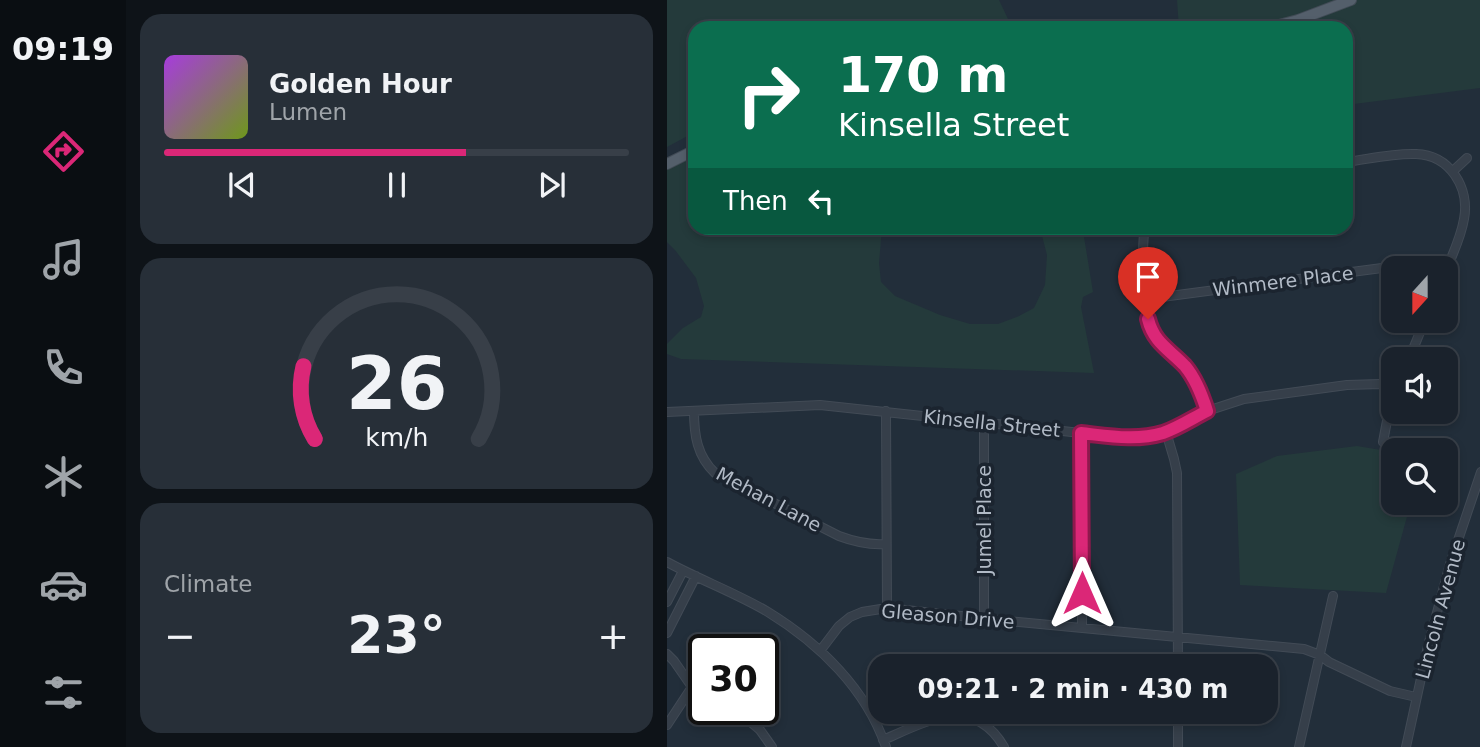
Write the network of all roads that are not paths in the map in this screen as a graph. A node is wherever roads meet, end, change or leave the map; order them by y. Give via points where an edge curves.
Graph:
1 (1351, 0) edge
2 (1294, 21) edge
3 (688, 154) edge
4 (1467, 158) dead end
5 (1353, 161) edge
6 (667, 164) edge
7 (1453, 172) junction
8 (1145, 235) edge
9 (1452, 256) edge
10 (1381, 268) edge
11 (1147, 299) junction
12 (1381, 384) edge
13 (694, 411) junction
14 (886, 411) junction
15 (1207, 411) junction
16 (667, 412) edge
17 (984, 422) junction
18 (1166, 432) junction
19 (1081, 433) junction
20 (1480, 472) edge
21 (885, 544) junction
22 (667, 562) edge
23 (683, 571) junction
24 (696, 576) junction
25 (1333, 596) dead end
26 (667, 602) edge
27 (887, 608) junction
28 (984, 618) junction
29 (1082, 627) junction
30 (667, 633) edge
31 (1178, 638) junction
32 (820, 651) junction
33 (667, 654) edge
34 (1178, 654) edge
35 (1320, 655) junction
36 (688, 681) edge
37 (688, 693) edge
38 (1416, 697) junction
39 (1178, 724) edge
40 (754, 725) edge
41 (667, 726) edge
42 (885, 743) edge
43 (772, 747) edge
44 (1004, 747) edge
45 (1178, 747) edge
46 (1299, 747) edge
47 (1405, 747) edge

1 - 2 main road
3 - 6 main road
4 - 7 street
5 - 7 street via 1418,154
7 - 9 street via 1466,204
8 - 11 street
10 - 11 street, Winmere Place
11 - 15 street via 1151,330 1187,369 1200,388
12 - 15 street, Kinsella Street via 1244,399
13 - 14 street, Kinsella Street via 820,405
13 - 16 street, Kinsella Street
13 - 21 street, Mehan Lane via 696,442 715,473 839,536 856,543
14 - 17 street, Kinsella Street
14 - 21 street
15 - 18 street, Kinsella Street
17 - 19 street, Kinsella Street
17 - 28 street, Jumel Place
18 - 19 street, Kinsella Street via 1142,437
18 - 31 street via 1177,472
19 - 29 street
20 - 38 street, Lincoln Avenue via 1450,564
21 - 27 street
22 - 23 street
23 - 24 street
23 - 26 street
24 - 30 street
24 - 32 street via 766,611
25 - 35 street
27 - 28 street, Gleason Drive
27 - 32 street, Gleason Drive via 850,617
28 - 29 street, Gleason Drive
29 - 31 street, Gleason Drive
31 - 34 street
31 - 35 street, Gleason Drive via 1304,649
32 - 42 street via 853,685
33 - 36 street
35 - 38 street, Gleason Drive via 1390,691
35 - 46 street
37 - 41 street
38 - 47 street, Lincoln Avenue
39 - 45 street
40 - 43 street
42 - 44 street via 929,721 954,715 987,726

